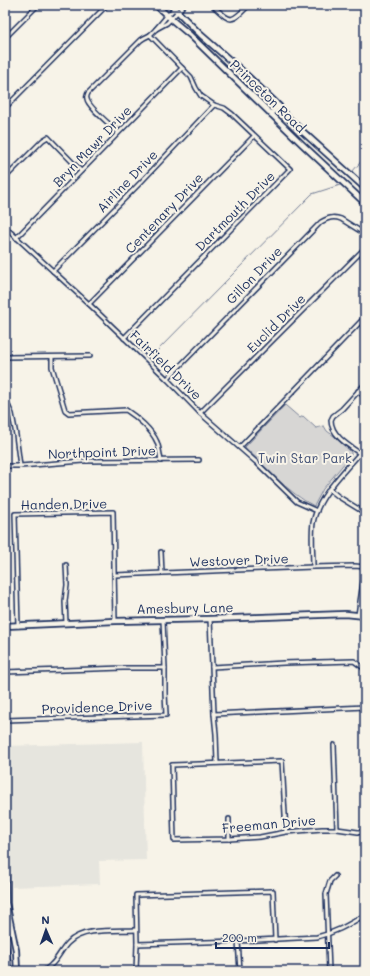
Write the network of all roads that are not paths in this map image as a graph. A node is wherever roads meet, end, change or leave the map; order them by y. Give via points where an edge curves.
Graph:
1 (38, 5) edge
2 (107, 5) edge
3 (156, 5) edge
4 (184, 5) edge
5 (212, 5) edge
6 (249, 5) edge
7 (176, 7) edge
8 (169, 17) junction
9 (150, 36) junction
10 (5, 38) edge
11 (182, 68) junction
12 (214, 105) junction
13 (279, 106) junction
14 (5, 108) edge
15 (271, 114) junction
16 (302, 131) junction
17 (118, 132) junction
18 (254, 136) junction
19 (295, 138) junction
20 (340, 166) junction
21 (81, 171) junction
22 (333, 172) junction
23 (5, 178) edge
24 (365, 188) edge
25 (365, 203) edge
26 (5, 227) edge
27 (365, 234) edge
28 (16, 238) junction
29 (365, 248) edge
30 (53, 271) junction
31 (89, 304) junction
32 (365, 318) edge
33 (124, 338) junction
34 (90, 356) dead end
35 (5, 357) edge
36 (52, 357) junction
37 (167, 379) junction
38 (365, 384) edge
39 (358, 391) junction
40 (365, 397) edge
41 (5, 399) edge
42 (200, 413) junction
43 (240, 447) junction
44 (360, 453) junction
45 (365, 457) edge
46 (161, 460) junction
47 (199, 460) dead end
48 (5, 466) edge
49 (20, 466) junction
50 (329, 489) junction
51 (317, 511) junction
52 (365, 513) edge
53 (161, 552) dead end
54 (66, 565) dead end
55 (313, 567) junction
56 (365, 568) edge
57 (162, 573) junction
58 (114, 575) junction
59 (358, 615) junction
60 (365, 616) edge
61 (210, 619) junction
62 (162, 620) junction
63 (116, 621) junction
64 (66, 623) junction
65 (5, 626) edge
66 (18, 626) junction
67 (212, 667) junction
68 (165, 668) junction
69 (365, 669) edge
70 (5, 672) edge
71 (365, 707) edge
72 (214, 714) junction
73 (5, 720) edge
74 (334, 745) dead end
75 (217, 763) junction
76 (229, 819) dead end
77 (337, 829) junction
78 (286, 832) junction
79 (365, 833) edge
80 (229, 839) junction
81 (5, 858) edge
82 (5, 873) edge
83 (335, 876) dead end
84 (365, 915) edge
85 (136, 930) junction
86 (327, 935) junction
87 (275, 940) junction
88 (238, 941) junction
89 (5, 943) edge
90 (136, 944) junction
91 (8, 971) edge
92 (17, 971) edge
93 (44, 971) edge
94 (136, 971) edge
95 (240, 971) edge
96 (328, 971) edge

1 - 10 street
2 - 14 street
3 - 8 main road, Princeton Road
4 - 7 street
5 - 6 street via 230,19 237,17
7 - 8 street
7 - 13 main road, Princeton Road via 201,35
8 - 9 street
8 - 15 main road, Princeton Road
9 - 11 street, Dartmouth Drive
9 - 17 street via 141,40 86,98 89,105
11 - 12 street, Dartmouth Drive via 191,77 201,96
11 - 17 street, Bryn Mawr Drive
12 - 18 street, Dartmouth Drive via 232,114
12 - 30 street, Airline Drive
13 - 15 main road
13 - 16 main road, Princeton Road
15 - 19 main road, Princeton Road
16 - 19 main road
16 - 20 main road, Princeton Road
17 - 21 street, Bryn Mawr Drive
18 - 31 street, Centenary Drive
18 - 33 street, Dartmouth Drive via 290,169
19 - 22 main road, Princeton Road
20 - 22 main road
20 - 24 main road, Princeton Road
21 - 23 street via 48,137
21 - 28 street, Bryn Mawr Drive
22 - 25 main road, Princeton Road
26 - 28 street, Fairfield Drive
27 - 37 street, Gillon Drive via 341,219 331,217 321,222
28 - 30 street, Fairfield Drive
29 - 42 street, Euclid Drive
30 - 31 street, Fairfield Drive
31 - 33 street, Fairfield Drive
32 - 43 street
33 - 37 street, Fairfield Drive
34 - 36 street
35 - 36 street
36 - 46 street via 52,368 65,410 69,413 126,410 151,432 157,442
37 - 42 street, Fairfield Drive
38 - 39 street
39 - 40 street
39 - 44 street via 331,420 336,433
41 - 49 street via 12,414
42 - 43 street, Fairfield Drive
43 - 51 street, Fairfield Drive via 297,502
44 - 45 street
44 - 50 street
46 - 47 street, Northpoint Drive
46 - 49 street, Northpoint Drive via 83,460
48 - 49 street, Northpoint Drive
50 - 51 street
50 - 52 street
51 - 55 street via 312,534
53 - 57 street
54 - 64 street
55 - 56 street, Westover Drive
55 - 57 street, Westover Drive
56 - 59 street
57 - 58 street, Westover Drive
58 - 63 street
58 - 66 street, Handen Drive via 113,512 15,514
59 - 60 main road, Amesbury Lane
59 - 61 main road, Amesbury Lane
61 - 62 main road, Amesbury Lane
61 - 67 street
62 - 63 main road, Amesbury Lane
62 - 68 street, Providence Drive
63 - 64 main road, Amesbury Lane
64 - 66 main road, Amesbury Lane
65 - 66 main road, Amesbury Lane
67 - 69 street via 354,661
67 - 72 street
68 - 70 street
68 - 73 street, Providence Drive via 166,715
71 - 72 street
72 - 75 street
74 - 77 street
75 - 78 street via 282,761
75 - 80 street, Freeman Drive via 172,765 174,840
76 - 80 street
77 - 78 street, Freeman Drive
77 - 79 street, Freeman Drive
78 - 80 street, Freeman Drive via 260,838
81 - 82 main road
82 - 92 main road via 6,903 16,950
83 - 86 street via 330,881 326,894
84 - 86 street
85 - 87 street via 136,895 273,891
85 - 90 street
85 - 93 street via 80,934 66,945 52,965
86 - 87 street
86 - 96 street
87 - 88 street
88 - 90 street
88 - 95 street
89 - 91 main road
90 - 94 street

